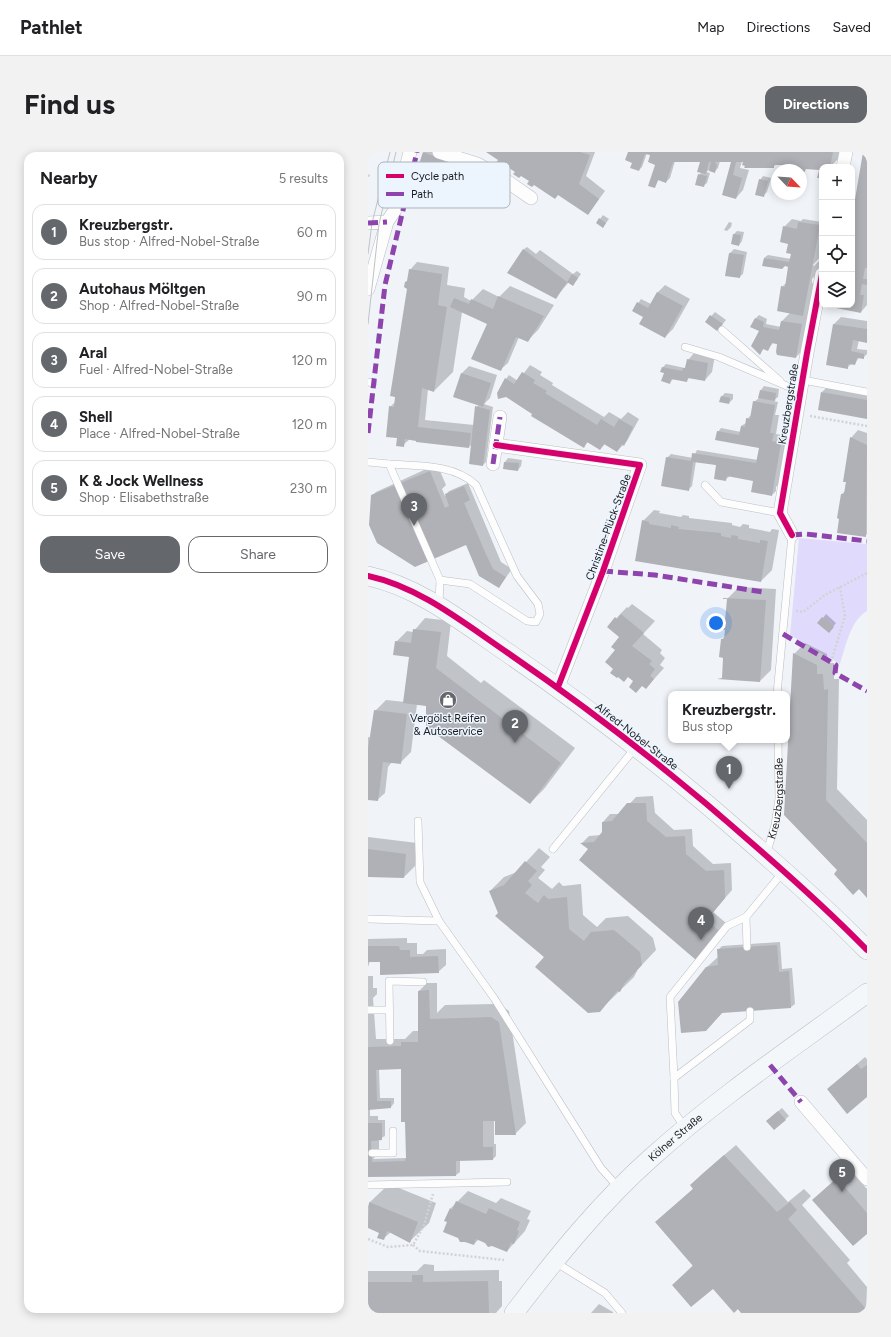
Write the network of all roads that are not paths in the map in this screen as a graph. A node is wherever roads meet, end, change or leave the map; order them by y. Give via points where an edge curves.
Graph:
1 (410, 152) edge
2 (440, 152) edge
3 (846, 152) edge
4 (407, 162) edge
5 (471, 162) edge
6 (844, 164) edge
7 (510, 183) edge
8 (531, 198) dead end
9 (396, 208) edge
10 (368, 222) edge
11 (387, 222) junction
12 (368, 289) edge
13 (819, 291) edge
14 (722, 330) dead end
15 (685, 347) dead end
16 (785, 385) junction
17 (802, 386) junction
18 (867, 392) edge
19 (500, 417) dead end
20 (496, 445) junction
21 (368, 462) edge
22 (389, 464) junction
23 (493, 464) dead end
24 (705, 485) dead end
25 (780, 513) junction
26 (792, 535) joint
27 (368, 576) edge
28 (440, 580) junction
29 (438, 606) junction
30 (558, 687) junction
31 (777, 691) edge
32 (778, 743) edge
33 (637, 747) junction
34 (418, 821) dead end
35 (553, 849) dead end
36 (766, 855) junction
37 (784, 870) junction
38 (746, 917) junction
39 (368, 919) edge
40 (439, 921) junction
41 (748, 947) dead end
42 (867, 950) edge
43 (423, 982) dead end
44 (867, 993) edge
45 (368, 1010) edge
46 (390, 1010) junction
47 (750, 1011) dead end
48 (390, 1041) dead end
49 (674, 1078) junction
50 (801, 1102) dead end
51 (685, 1129) junction
52 (393, 1131) dead end
53 (372, 1153) dead end
54 (867, 1179) edge
55 (507, 1182) dead end
56 (368, 1185) edge
57 (620, 1188) junction
58 (553, 1261) junction
59 (514, 1313) edge
60 (622, 1313) edge

1 - 4 street
2 - 5 street
3 - 6 street
7 - 8 street
9 - 11 street
10 - 11 street
11 - 12 street
13 - 17 street, Kreuzbergstraße
14 - 16 lane
15 - 16 lane via 719,357
16 - 17 lane
17 - 18 lane
17 - 25 street, Kreuzbergstraße
19 - 20 street
20 - 23 street
20 - 30 street, Christine-Plück-Straße via 640,465 603,571
21 - 22 lane
22 - 28 lane
22 - 28 lane via 436,467 468,477 476,485 517,576 538,604 540,614 536,622 527,621 470,584
24 - 25 lane via 721,502
25 - 26 street
26 - 31 lane
27 - 29 street, Alfred-Nobel-Straße via 407,589
28 - 29 lane
29 - 30 street, Alfred-Nobel-Straße
30 - 33 street, Alfred-Nobel-Straße
32 - 36 lane, Kreuzbergstraße via 779,798 775,825
33 - 35 lane
33 - 36 street, Alfred-Nobel-Straße
34 - 40 lane via 420,882
36 - 37 street, Alfred-Nobel-Straße
37 - 38 lane
37 - 42 street, Alfred-Nobel-Straße
38 - 41 lane
38 - 49 lane via 727,926 670,997
39 - 40 lane
40 - 57 lane via 494,998 601,1168
43 - 46 lane via 389,981
44 - 51 street, Kölner Straße
45 - 46 lane
46 - 48 lane
47 - 49 lane via 750,1020
49 - 51 lane via 675,1113
50 - 54 street
51 - 57 street, Kölner Straße via 651,1157
52 - 53 lane via 393,1153
55 - 56 lane
57 - 58 street, Kölner Straße
58 - 59 street, Kölner Straße
58 - 60 lane via 605,1293

